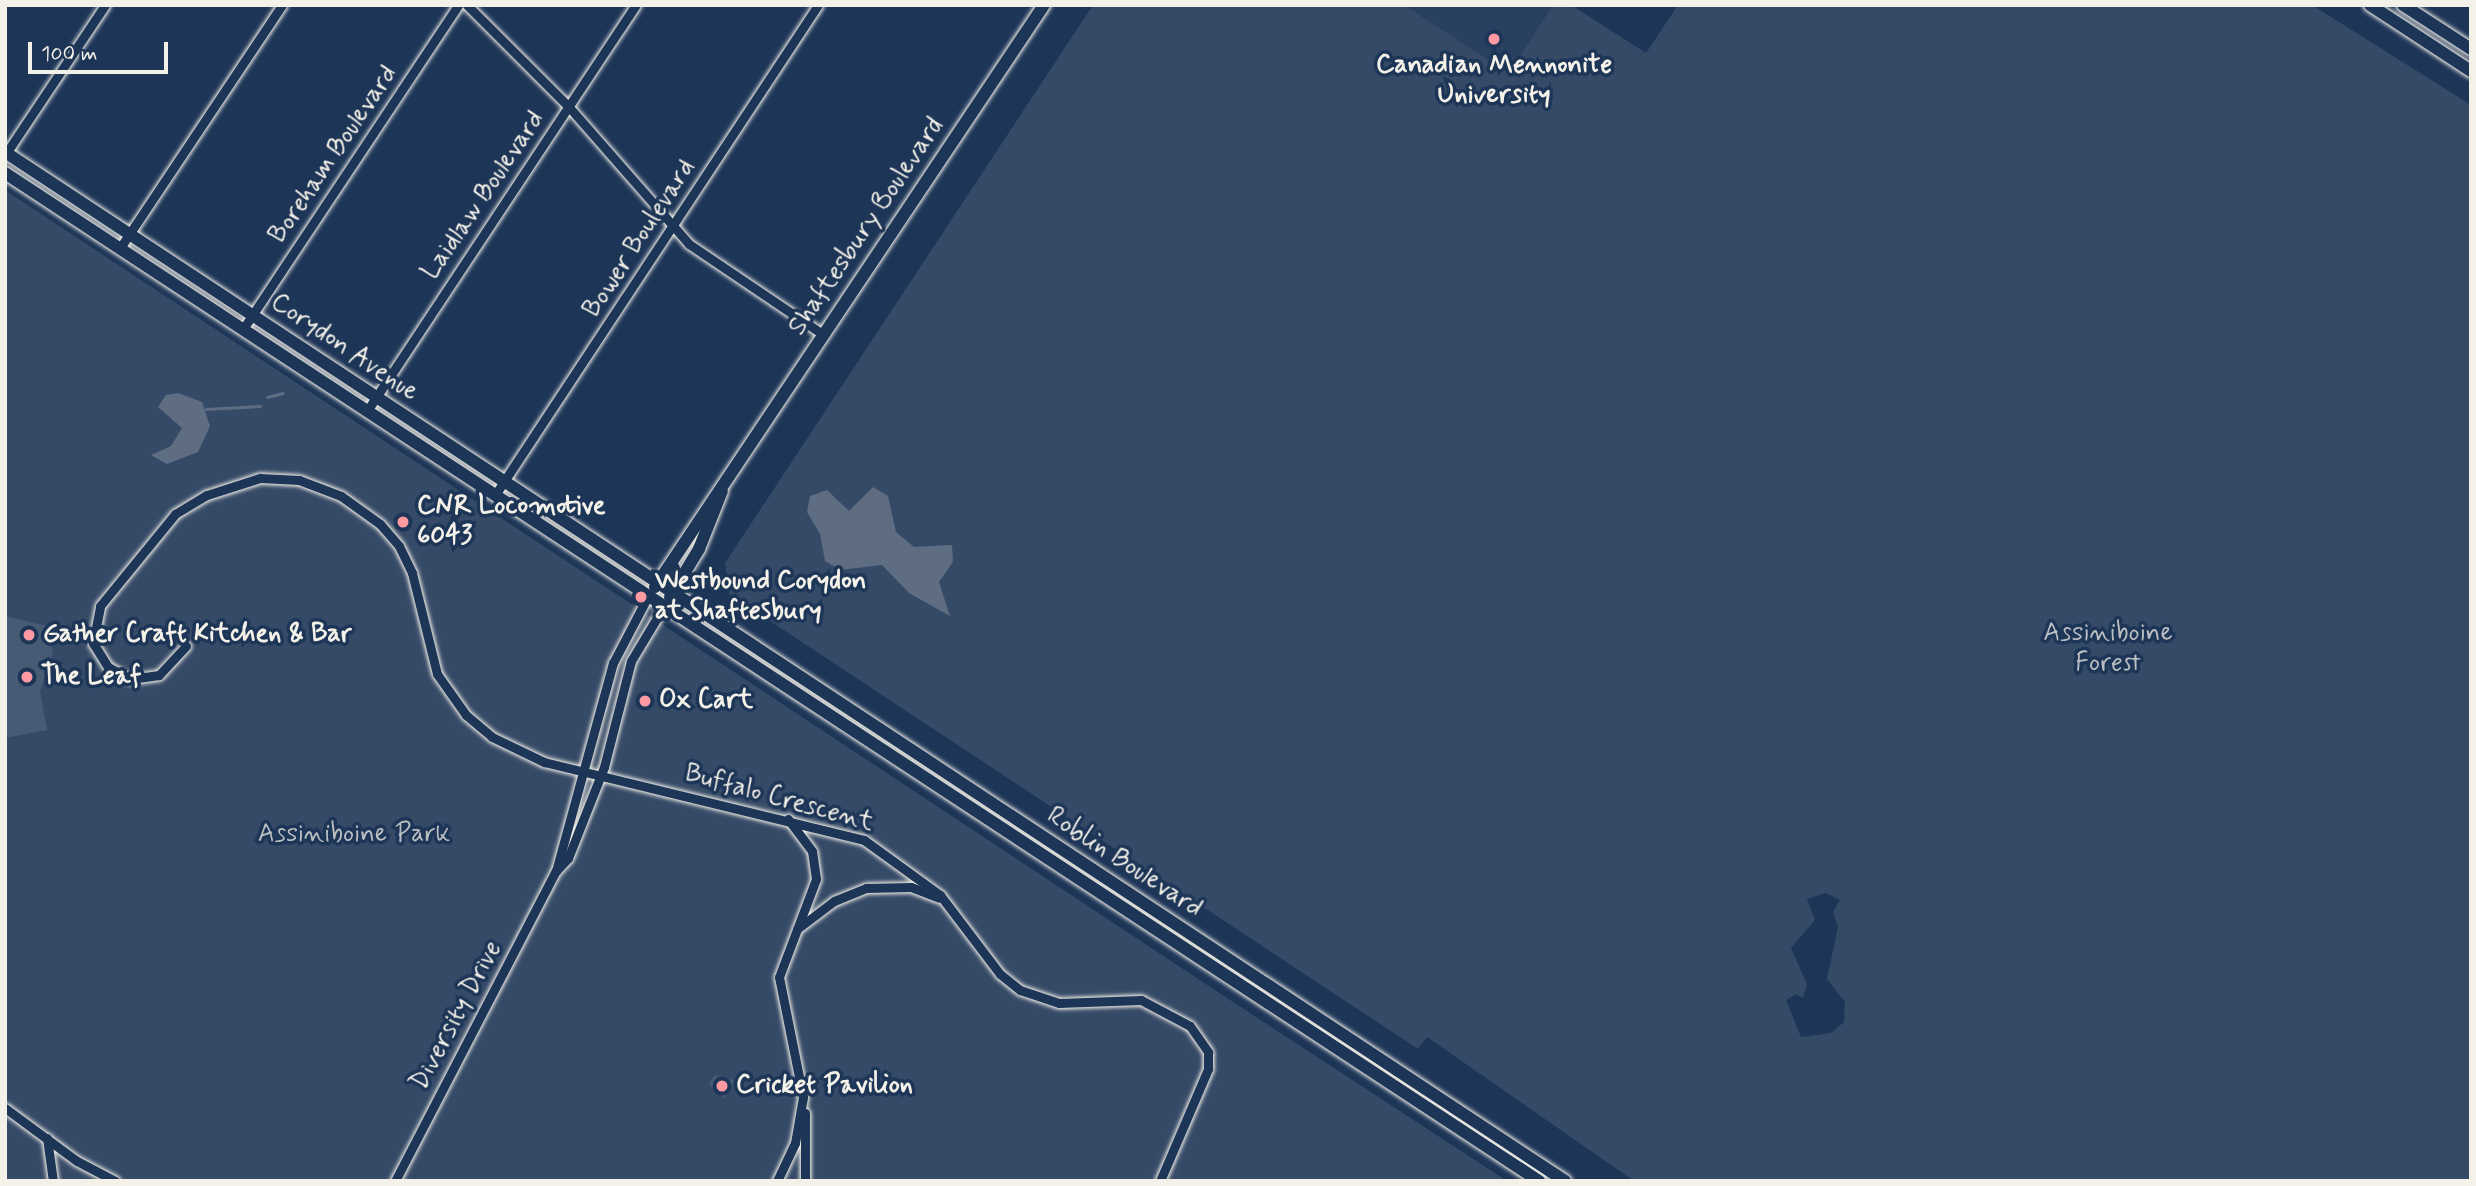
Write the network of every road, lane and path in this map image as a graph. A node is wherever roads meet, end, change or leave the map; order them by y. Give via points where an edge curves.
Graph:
1 (105, 5) edge
2 (282, 5) edge
3 (458, 5) edge
4 (467, 5) edge
5 (636, 5) edge
6 (818, 5) edge
7 (1044, 5) edge
8 (2370, 5) edge
9 (2403, 5) edge
10 (2471, 49) edge
11 (2471, 71) edge
12 (569, 107) junction
13 (6, 153) edge
14 (5, 173) edge
15 (673, 226) junction
16 (130, 235) junction
17 (120, 248) junction
18 (253, 314) junction
19 (243, 329) junction
20 (821, 333) junction
21 (377, 397) junction
22 (367, 411) junction
23 (729, 475) junction
24 (505, 481) junction
25 (495, 495) junction
26 (657, 582) junction
27 (673, 593) junction
28 (648, 596) junction
29 (664, 606) junction
30 (186, 646) dead end
31 (587, 773) junction
32 (601, 776) junction
33 (788, 819) junction
34 (556, 871) junction
35 (944, 901) junction
36 (796, 930) junction
37 (803, 1097) junction
38 (5, 1108) edge
39 (47, 1138) junction
40 (53, 1181) edge
41 (116, 1181) edge
42 (395, 1181) edge
43 (776, 1181) edge
44 (805, 1181) edge
45 (1160, 1181) edge
46 (1539, 1181) edge
47 (1565, 1181) edge

1 - 13 street
2 - 16 street
3 - 18 street, Boreham Boulevard
4 - 12 street
5 - 12 street, Laidlaw Boulevard
6 - 15 street, Bower Boulevard
7 - 20 main road, Shaftesbury Boulevard
8 - 11 main road
9 - 10 main road
12 - 15 street
12 - 21 street, Laidlaw Boulevard
13 - 16 main road, Corydon Avenue
14 - 17 main road, Corydon Avenue
15 - 20 street via 689,244
15 - 24 street, Bower Boulevard
16 - 17 street
16 - 18 main road, Corydon Avenue
17 - 19 main road, Corydon Avenue
18 - 19 street, Boreham Boulevard
18 - 21 main road, Corydon Avenue
19 - 22 main road, Corydon Avenue
20 - 23 main road, Shaftesbury Boulevard
21 - 22 street, Laidlaw Boulevard
21 - 24 main road, Corydon Avenue
22 - 25 main road, Corydon Avenue
23 - 26 main road, Shaftesbury Boulevard
23 - 27 main road, Shaftesbury Boulevard via 699,549
24 - 25 street, Bower Boulevard
24 - 26 main road, Corydon Avenue
25 - 28 main road, Corydon Avenue
26 - 27 main road, Roblin Boulevard
26 - 28 main road, Shaftesbury Boulevard
27 - 29 main road, Shaftesbury Boulevard
27 - 47 main road, Roblin Boulevard
28 - 29 main road, Roblin Boulevard
28 - 31 street, Diversity Drive via 613,663
29 - 32 street, Diversity Drive via 626,674
29 - 46 main road, Roblin Boulevard
30 - 31 street, Buffalo Crescent via 159,675 130,679 100,660 93,643 94,621 158,532 187,505 260,478 313,484 354,504 399,546 412,573 432,663 466,715 516,751
31 - 32 street, Buffalo Crescent
31 - 34 street, Diversity Drive
32 - 33 street, Buffalo Crescent
32 - 34 street, Diversity Drive via 568,858
33 - 35 street, Buffalo Crescent via 874,845
33 - 36 street via 808,843 817,869 811,901
34 - 42 street, Diversity Drive
35 - 36 street via 911,887 866,888 834,901
35 - 45 street, Buffalo Crescent via 1000,974 1020,990 1059,1003 1140,1000 1198,1035 1208,1052 1206,1076
36 - 37 street via 784,953 779,994
37 - 43 street via 795,1143
37 - 44 street via 809,1147
38 - 39 street
39 - 40 street
39 - 41 street via 86,1167

